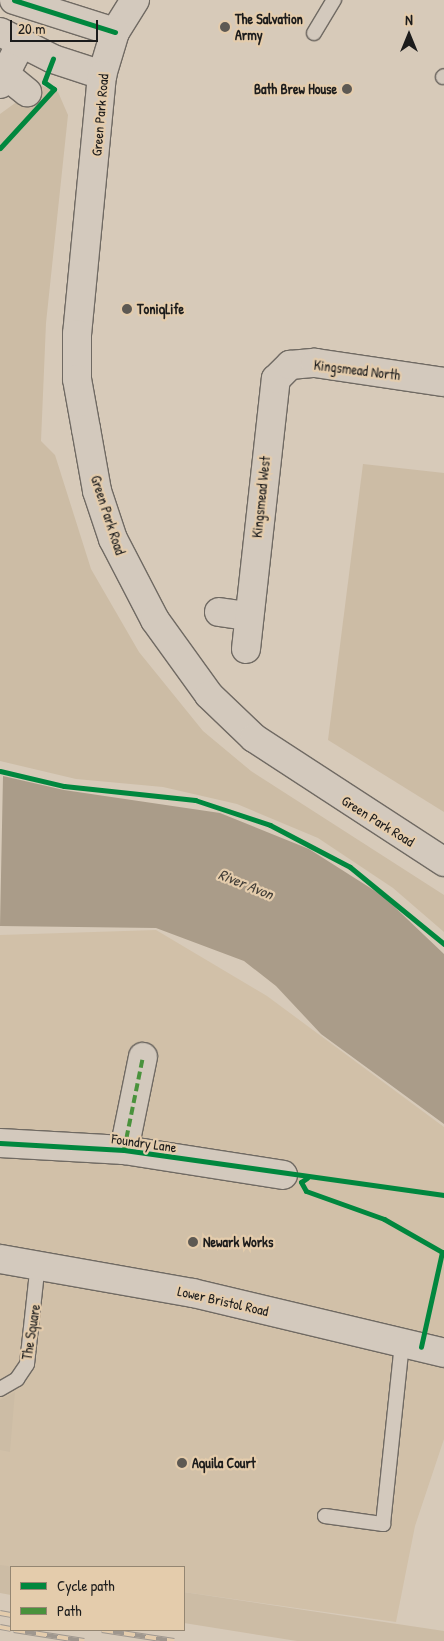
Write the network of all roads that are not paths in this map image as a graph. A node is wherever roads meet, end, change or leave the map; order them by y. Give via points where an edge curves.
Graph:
1 (14, 0) edge
2 (135, 0) edge
3 (334, 0) edge
4 (114, 32) junction
5 (314, 33) dead end
6 (10, 38) edge
7 (102, 75) junction
8 (11, 84) edge
9 (276, 379) joint
10 (444, 382) edge
11 (219, 612) dead end
12 (248, 616) junction
13 (246, 649) dead end
14 (444, 862) edge
15 (143, 1057) dead end
16 (0, 1143) edge
17 (124, 1150) junction
18 (283, 1176) dead end
19 (0, 1259) edge
20 (38, 1264) junction
21 (402, 1343) junction
22 (444, 1353) edge
23 (0, 1389) edge
24 (325, 1516) dead end

1 - 4 main road
2 - 4 main road, Green Park Road
3 - 5 lane
4 - 7 main road, Green Park Road
6 - 7 main road
6 - 8 main road
7 - 14 main road, Green Park Road via 77,379 97,491 113,539 155,620 209,695 254,738
9 - 10 main road, Kingsmead North via 290,365 315,363
9 - 12 main road, Kingsmead West
11 - 12 main road
12 - 13 main road, Kingsmead West
15 - 17 main road
16 - 17 main road, Foundry Lane
17 - 18 main road, Foundry Lane
19 - 20 main road, Lower Bristol Road
20 - 21 main road, Lower Bristol Road via 193,1293
20 - 23 lane, The Square via 27,1364 18,1379
21 - 22 main road, Lower Bristol Road
21 - 24 lane via 384,1524

